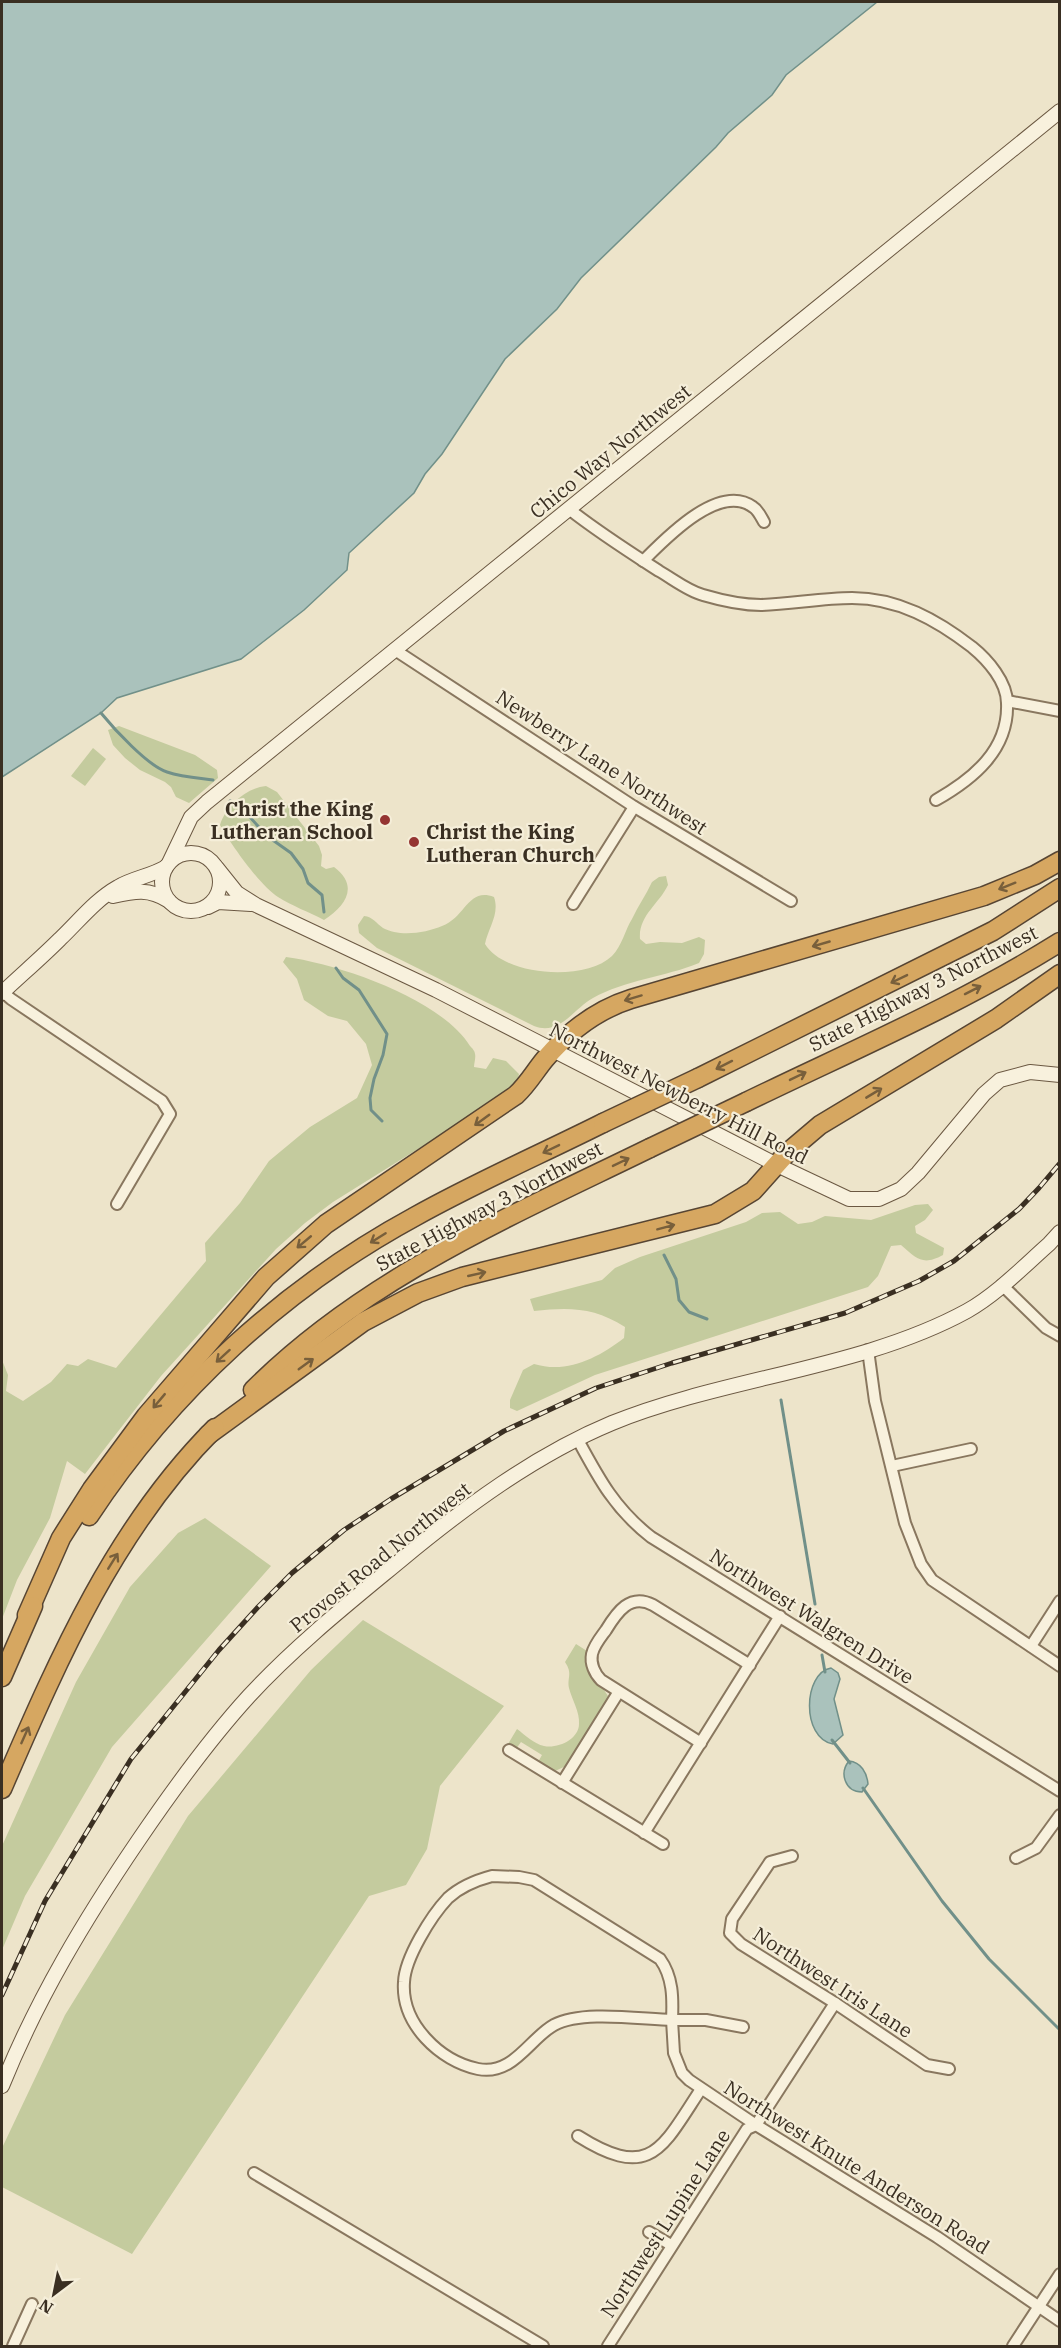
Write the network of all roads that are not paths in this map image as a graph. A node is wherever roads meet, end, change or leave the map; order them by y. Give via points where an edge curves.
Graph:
1 (1059, 111) edge
2 (569, 509) junction
3 (764, 522) dead end
4 (643, 561) junction
5 (395, 650) junction
6 (1007, 701) junction
7 (1059, 711) edge
8 (936, 800) dead end
9 (634, 807) junction
10 (188, 822) junction
11 (206, 857) junction
12 (1059, 861) edge
13 (168, 864) junction
14 (217, 868) junction
15 (1059, 888) edge
16 (102, 898) junction
17 (170, 902) junction
18 (791, 902) dead end
19 (573, 904) dead end
20 (256, 905) junction
21 (204, 908) junction
22 (1059, 942) edge
23 (1059, 974) edge
24 (2, 992) edge
25 (554, 1051) junction
26 (1059, 1075) edge
27 (777, 1165) junction
28 (117, 1204) dead end
29 (1059, 1232) edge
30 (1002, 1285) junction
31 (1059, 1336) edge
32 (868, 1350) junction
33 (208, 1436) junction
34 (579, 1440) junction
35 (971, 1449) dead end
36 (892, 1466) junction
37 (1059, 1601) edge
38 (27, 1615) junction
39 (780, 1616) junction
40 (1031, 1646) junction
41 (750, 1665) junction
42 (1059, 1666) edge
43 (2, 1677) edge
44 (618, 1693) junction
45 (700, 1743) junction
46 (509, 1750) dead end
47 (562, 1783) junction
48 (2, 1789) edge
49 (1059, 1791) edge
50 (1059, 1815) edge
51 (644, 1833) junction
52 (663, 1844) dead end
53 (792, 1856) dead end
54 (1016, 1858) dead end
55 (835, 2003) junction
56 (672, 2020) junction
57 (742, 2026) dead end
58 (949, 2069) dead end
59 (2, 2086) edge
60 (701, 2089) junction
61 (756, 2125) junction
62 (578, 2136) dead end
63 (254, 2173) dead end
64 (649, 2232) dead end
65 (671, 2245) junction
66 (1059, 2274) edge
67 (32, 2304) dead end
68 (1038, 2306) junction
69 (1059, 2320) edge
70 (13, 2346) edge
71 (543, 2346) edge
72 (608, 2346) edge
73 (1013, 2346) edge

1 - 2 main road, Chico Way Northwest
2 - 4 street
2 - 5 main road, Chico Way Northwest
3 - 4 street via 754,507 742,502 702,509
4 - 6 street via 700,595 759,605 854,598 898,605 926,615 980,654 1004,687
5 - 9 street, Newberry Lane Northwest
5 - 10 main road, Chico Way Northwest via 207,802
6 - 7 street
6 - 8 street via 1007,723 982,769
9 - 18 street, Newberry Lane Northwest
9 - 19 street
10 - 11 main road via 192,843
10 - 13 main road, Chico Way Northwest
11 - 13 main road via 189,853
11 - 14 main road
12 -> 25 highway via 984,896 608,1007 587,1019
13 - 16 main road
13 - 17 main road via 162,885
14 - 20 main road, Northwest Newberry Hill Road via 237,893
14 - 21 main road via 220,889
15 -> 38 highway, State Highway 3 Northwest, bridge via 993,931 402,1224 331,1268 196,1381 149,1434 99,1501
16 - 17 main road via 139,890
16 - 24 main road
17 - 21 main road via 186,911
20 - 21 main road, Northwest Newberry Hill Road via 218,902
20 - 25 main road, Northwest Newberry Hill Road
33 -> 22 highway, State Highway 3 Northwest, bridge via 292,1354 381,1287 458,1243 957,999
27 -> 23 highway via 820,1125 996,1019
24 - 28 street via 162,1101 170,1114
25 - 27 main road, Northwest Newberry Hill Road
25 -> 38 highway via 516,1095 326,1224 266,1277 146,1416 92,1489 61,1538
26 - 27 main road, Northwest Newberry Hill Road via 1030,1072 1000,1080 912,1179 886,1197 849,1199
33 -> 27 highway via 363,1322 399,1302 439,1284 715,1214 753,1191
29 - 30 main road, Provost Road Northwest
30 - 31 street
30 - 32 main road, Provost Road Northwest via 971,1308 933,1328
32 - 34 main road, Provost Road Northwest via 665,1405 610,1424
32 - 36 street
48 -> 33 highway, State Highway 3 Northwest via 90,1599 143,1516
34 - 39 street, Northwest Walgren Drive via 608,1494 639,1527
34 - 59 main road, Provost Road Northwest via 522,1470 436,1531 334,1615 250,1696 172,1791 100,1896 29,2025
35 - 36 street
36 - 40 street via 912,1547 932,1580
37 - 40 street
38 - 43 highway, State Highway 3 Northwest
39 - 41 street
39 - 49 street, Northwest Walgren Drive
40 - 42 street
41 - 44 street via 653,1605 638,1601 617,1612 592,1656 596,1675
41 - 45 street
44 - 45 street
44 - 47 street
45 - 51 street
46 - 47 street
47 - 51 street
50 - 54 street via 1036,1848
51 - 52 street
53 - 55 street, Northwest Iris Lane via 770,1862 732,1919 730,1933 741,1944
55 - 58 street, Northwest Iris Lane via 927,2065
55 - 61 street, Northwest Lupine Lane
56 - 56 street, Northwest Knute Anderson Road via 668,1970 660,1959 534,1880 519,1877 480,1879 448,1898 408,1963 404,1982 405,2000 423,2036 461,2064 481,2070 505,2066 554,2025 571,2018
56 - 57 street
56 - 60 street, Northwest Knute Anderson Road via 677,2064
60 - 61 street, Northwest Knute Anderson Road
60 - 62 street via 666,2141 647,2155 620,2157
61 - 65 street, Northwest Lupine Lane via 747,2129
61 - 68 street, Northwest Knute Anderson Road via 937,2237
63 - 71 street
64 - 65 street
65 - 72 street, Northwest Lupine Lane
66 - 68 street
67 - 70 street
68 - 69 street, Northwest Knute Anderson Road
68 - 73 street

